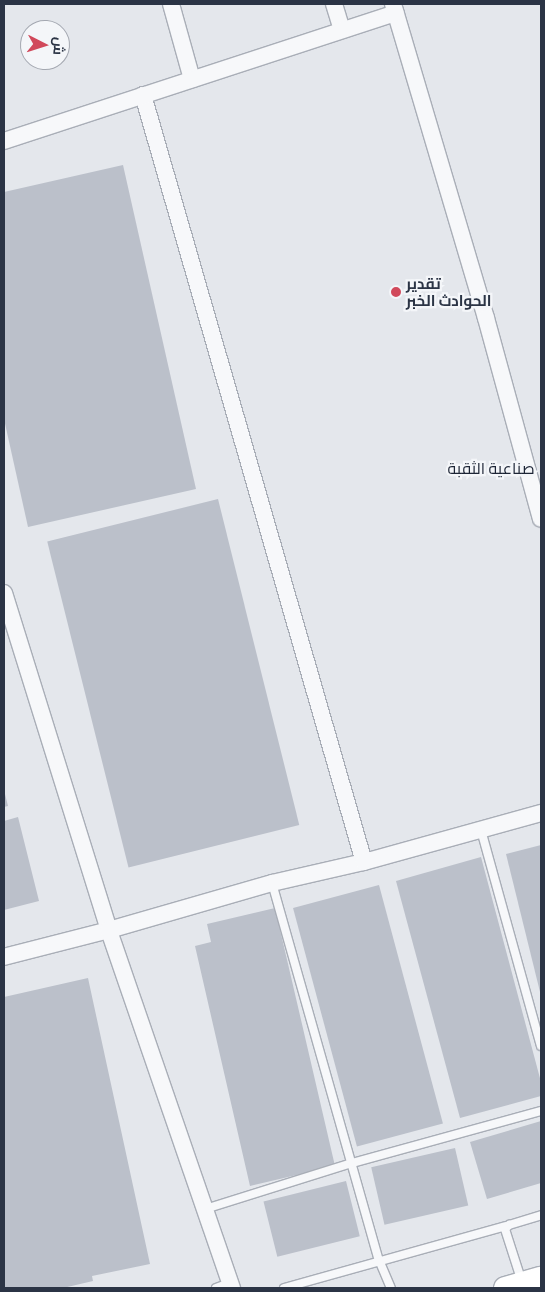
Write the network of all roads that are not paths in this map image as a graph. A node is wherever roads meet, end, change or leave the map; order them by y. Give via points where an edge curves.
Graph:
1 (171, 4) edge
2 (334, 4) edge
3 (395, 8) edge
4 (342, 30) junction
5 (192, 79) junction
6 (143, 95) junction
7 (4, 141) edge
8 (541, 519) edge
9 (4, 593) edge
10 (541, 813) edge
11 (481, 830) junction
12 (364, 862) junction
13 (272, 883) junction
14 (109, 930) junction
15 (4, 957) edge
16 (541, 1046) edge
17 (541, 1111) edge
18 (352, 1164) junction
19 (205, 1209) junction
20 (541, 1215) edge
21 (506, 1226) junction
22 (379, 1260) junction
23 (523, 1283) edge
24 (226, 1287) edge
25 (284, 1288) edge
26 (391, 1288) edge

1 - 5 street
2 - 4 street
3 - 4 street
3 - 8 street
4 - 5 street
5 - 6 street
6 - 7 street
6 - 12 street
9 - 14 street
10 - 11 street
11 - 12 street
11 - 16 lane
12 - 13 street
13 - 14 street
13 - 18 lane
14 - 15 street
14 - 19 street
17 - 18 lane
18 - 19 lane
18 - 22 lane
19 - 24 street
20 - 21 lane
21 - 22 lane
21 - 23 lane
22 - 25 lane
22 - 26 lane

